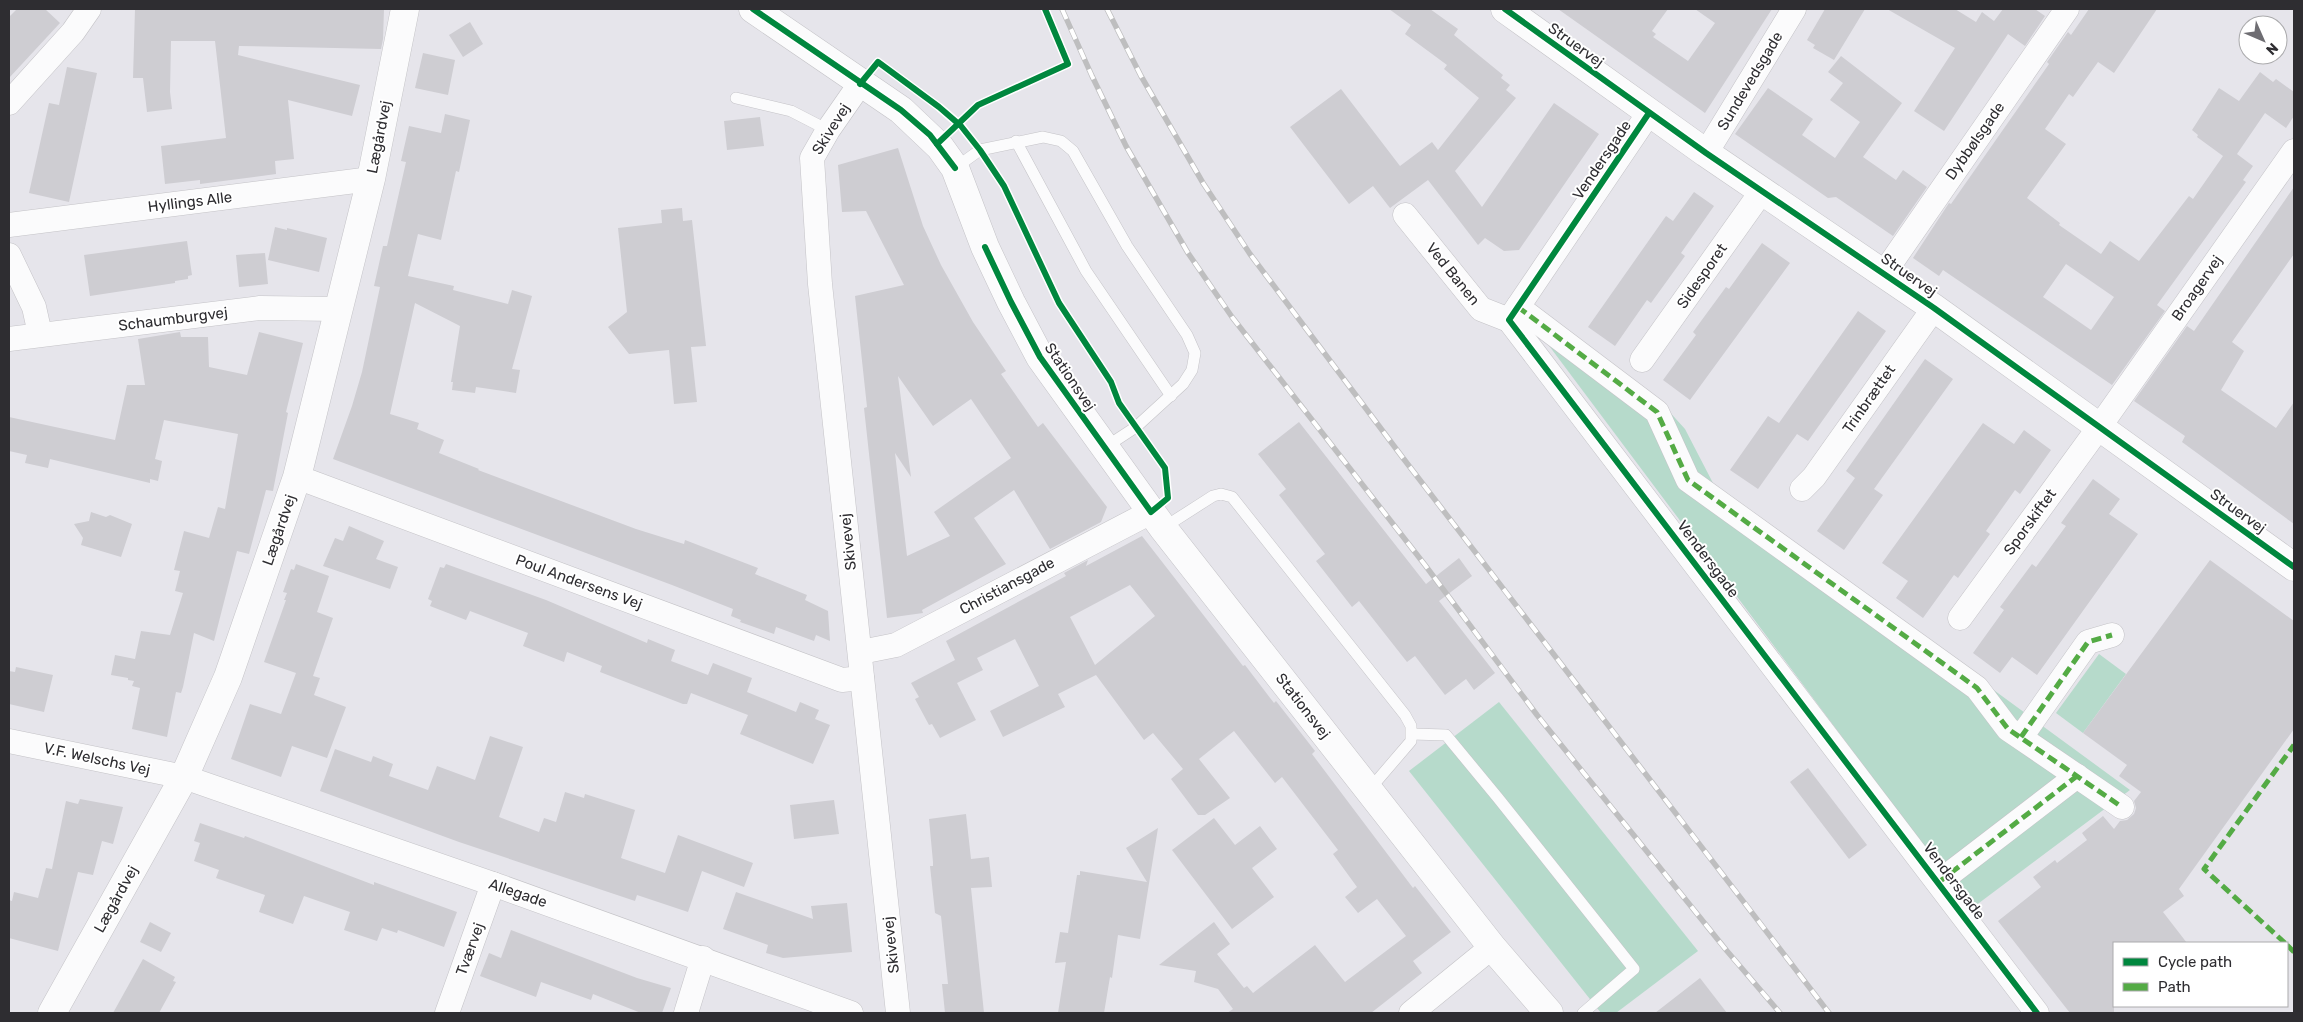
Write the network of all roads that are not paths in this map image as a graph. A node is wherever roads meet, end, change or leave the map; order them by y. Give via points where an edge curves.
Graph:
1 (89, 9) edge
2 (405, 9) edge
3 (753, 9) edge
4 (1505, 9) edge
5 (1794, 9) edge
6 (2067, 9) edge
7 (860, 84) junction
8 (736, 98) dead end
9 (9, 103) edge
10 (1649, 113) junction
11 (828, 130) junction
12 (1016, 141) junction
13 (2294, 150) edge
14 (1706, 153) junction
15 (955, 168) junction
16 (371, 179) junction
17 (1762, 191) junction
18 (1405, 215) dead end
19 (9, 225) edge
20 (9, 255) edge
21 (1884, 273) junction
22 (1934, 308) junction
23 (338, 309) junction
24 (1513, 314) junction
25 (40, 334) junction
26 (9, 339) edge
27 (1642, 360) dead end
28 (1170, 396) junction
29 (2100, 426) junction
30 (1104, 448) junction
31 (297, 476) junction
32 (1802, 489) dead end
33 (1157, 520) junction
34 (2294, 567) edge
35 (1960, 618) dead end
36 (2112, 635) dead end
37 (861, 652) junction
38 (862, 678) junction
39 (1412, 734) junction
40 (2021, 737) junction
41 (9, 741) edge
42 (2077, 776) junction
43 (184, 777) junction
44 (1369, 790) junction
45 (2122, 807) dead end
46 (1939, 882) junction
47 (493, 884) junction
48 (1492, 947) junction
49 (703, 958) junction
50 (52, 1013) edge
51 (447, 1013) edge
52 (686, 1013) edge
53 (851, 1013) edge
54 (898, 1013) edge
55 (1411, 1013) edge
56 (1550, 1013) edge
57 (1583, 1013) edge
58 (2037, 1013) edge

1 - 9 street via 73,32
2 - 16 street, Lægårdvej
3 - 7 street, Stationsvej
4 - 10 street, Struervej
5 - 14 street, Sundevedsgade
6 - 21 street, Dybbølsgade
7 - 11 street, Skivevej
7 - 15 street, Stationsvej via 901,110 930,135
8 - 11 lane via 791,112
10 - 14 street, Struervej
10 - 24 street, Vendersgade
11 - 37 street, Skivevej via 812,158 820,284
12 - 15 lane via 980,150
12 - 28 lane via 1086,271
12 - 28 lane via 1051,137 1071,148 1127,246 1187,335 1195,353 1195,362 1187,379
13 - 29 street, Broagervej
14 - 17 street, Struervej
15 - 30 street, Stationsvej via 985,247 1040,357
16 - 19 street, Hyllings Alle
16 - 23 street, Lægårdvej
17 - 21 street, Struervej
17 - 27 street, Sidesporet
18 - 24 street, Ved Banen via 1481,309
20 - 25 street via 34,307
21 - 22 street, Struervej
22 - 29 street, Struervej
22 - 32 street, Trinbrættet via 1814,477
23 - 25 street, Schaumburgvej via 260,308
23 - 31 street, Lægårdvej
24 - 40 street, Ved Banen via 1657,412 1688,480 1978,688 2008,729
24 - 46 street, Vendersgade
25 - 26 street, Schaumburgvej
28 - 30 lane via 1136,427
29 - 34 street, Struervej
29 - 35 street, Sporskiftet
30 - 33 street, Stationsvej
31 - 38 street, Poul Andersens Vej via 842,680
31 - 43 street, Lægårdvej via 228,677
33 - 37 street, Christiansgade via 896,645
33 - 39 lane via 1214,496 1221,494 1232,498 1405,715
33 - 44 street, Stationsvej
36 - 40 street via 2088,642
37 - 38 street, Skivevej
38 - 54 street, Skivevej
39 - 44 lane via 1409,745
39 - 57 lane via 1446,735 1634,969
40 - 42 street, Ved Banen
41 - 43 street, V.F. Welschs Vej
42 - 45 street, Ved Banen
42 - 46 street
43 - 47 street, Allegade
43 - 50 street, Lægårdvej
44 - 48 street, Stationsvej
46 - 58 street, Vendersgade
47 - 49 street, Allegade
47 - 51 street, Tværvej
48 - 55 street
48 - 56 street, Stationsvej
49 - 52 street
49 - 53 street, Allegade

